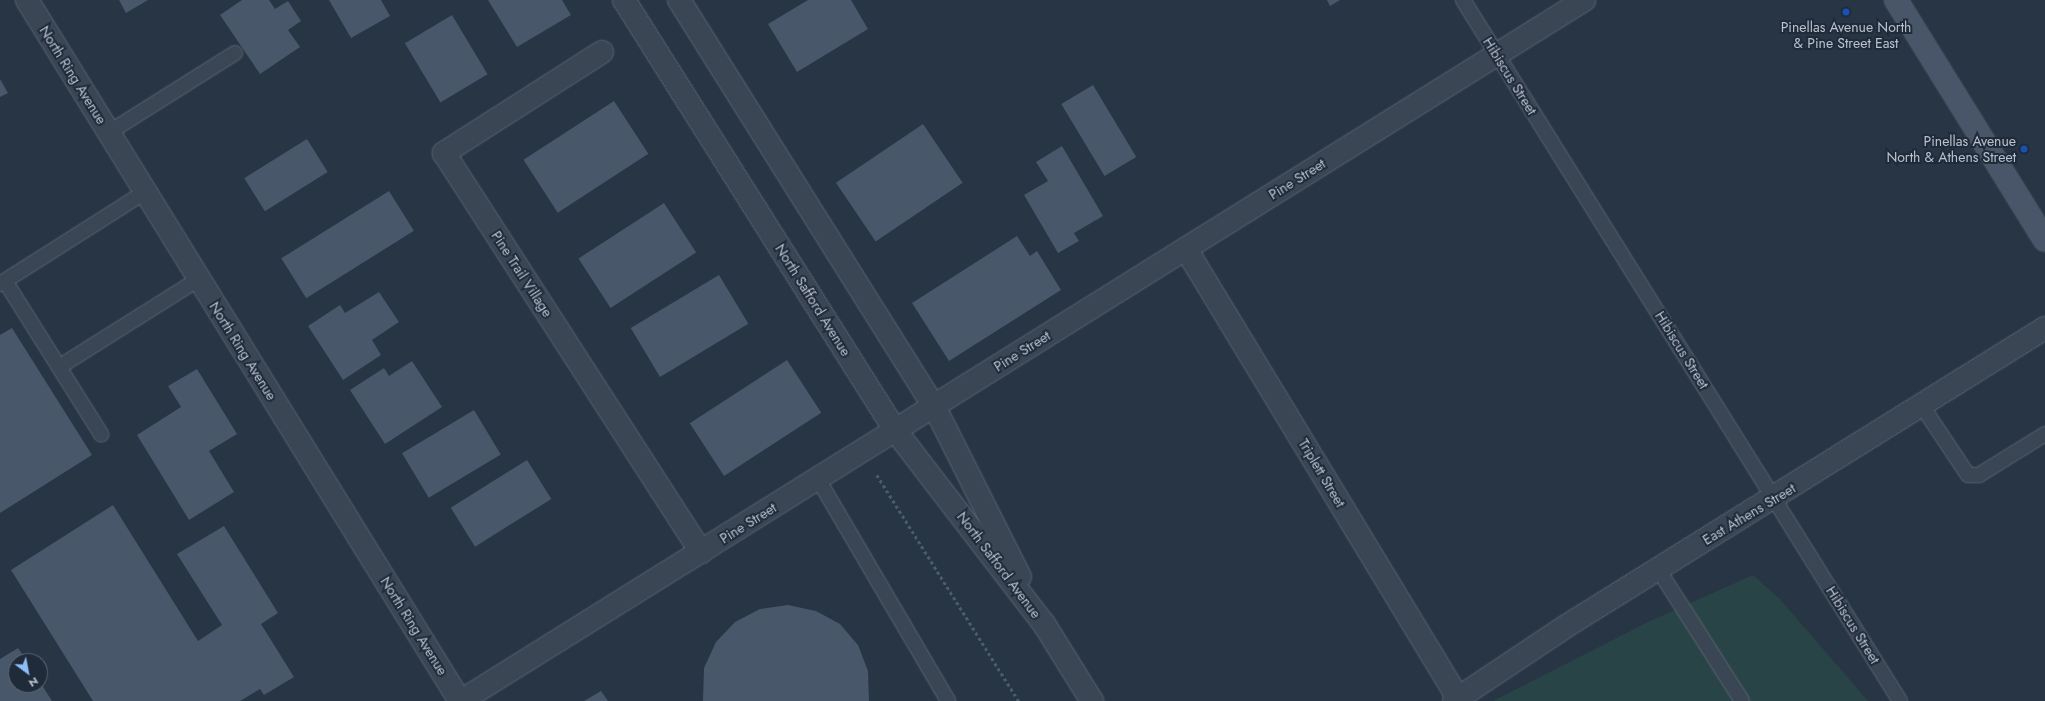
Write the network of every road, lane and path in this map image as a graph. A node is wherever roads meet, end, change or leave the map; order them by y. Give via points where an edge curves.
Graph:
1 (27, 0) edge
2 (624, 0) edge
3 (679, 0) edge
4 (1462, 0) edge
5 (1584, 0) edge
6 (1896, 0) edge
7 (235, 52) dead end
8 (602, 52) dead end
9 (1496, 53) junction
10 (108, 133) junction
11 (145, 192) junction
12 (2045, 240) edge
13 (1186, 249) junction
14 (199, 279) junction
15 (2, 283) edge
16 (2045, 328) edge
17 (59, 367) junction
18 (934, 406) junction
19 (1922, 406) junction
20 (895, 430) junction
21 (101, 434) dead end
22 (2045, 434) edge
23 (818, 479) junction
24 (1774, 499) junction
25 (701, 552) junction
26 (1658, 569) junction
27 (1044, 624) junction
28 (1456, 699) edge
29 (460, 701) edge
30 (948, 701) edge
31 (1092, 701) edge
32 (1742, 701) edge
33 (1900, 701) edge

1 - 10 street, North Ring Avenue
2 - 20 street, North Safford Avenue
3 - 18 street, North Safford Avenue
4 - 9 lane, Hibiscus Street
5 - 9 street, Pine Street
6 - 12 main road
7 - 10 lane
8 - 25 street, Pine Trail Village via 444,153
9 - 13 street, Pine Street
9 - 24 lane, Hibiscus Street
10 - 11 street, North Ring Avenue
11 - 14 street, North Ring Avenue
11 - 15 lane
13 - 18 street, Pine Street
13 - 28 street, Triplett Street
14 - 17 lane
14 - 29 street, North Ring Avenue
15 - 17 lane
16 - 19 street, East Athens Street
17 - 21 lane
18 - 20 street, Pine Street
18 - 27 street, North Safford Avenue
19 - 22 lane via 1968,475 1979,475
19 - 24 street, East Athens Street
20 - 23 street, Pine Street
20 - 27 street, North Safford Avenue
23 - 25 street, Pine Street
23 - 30 lane
24 - 26 street, East Athens Street
24 - 33 lane, Hibiscus Street
25 - 29 street, Pine Street
26 - 28 street, East Athens Street
26 - 32 lane
27 - 31 street

